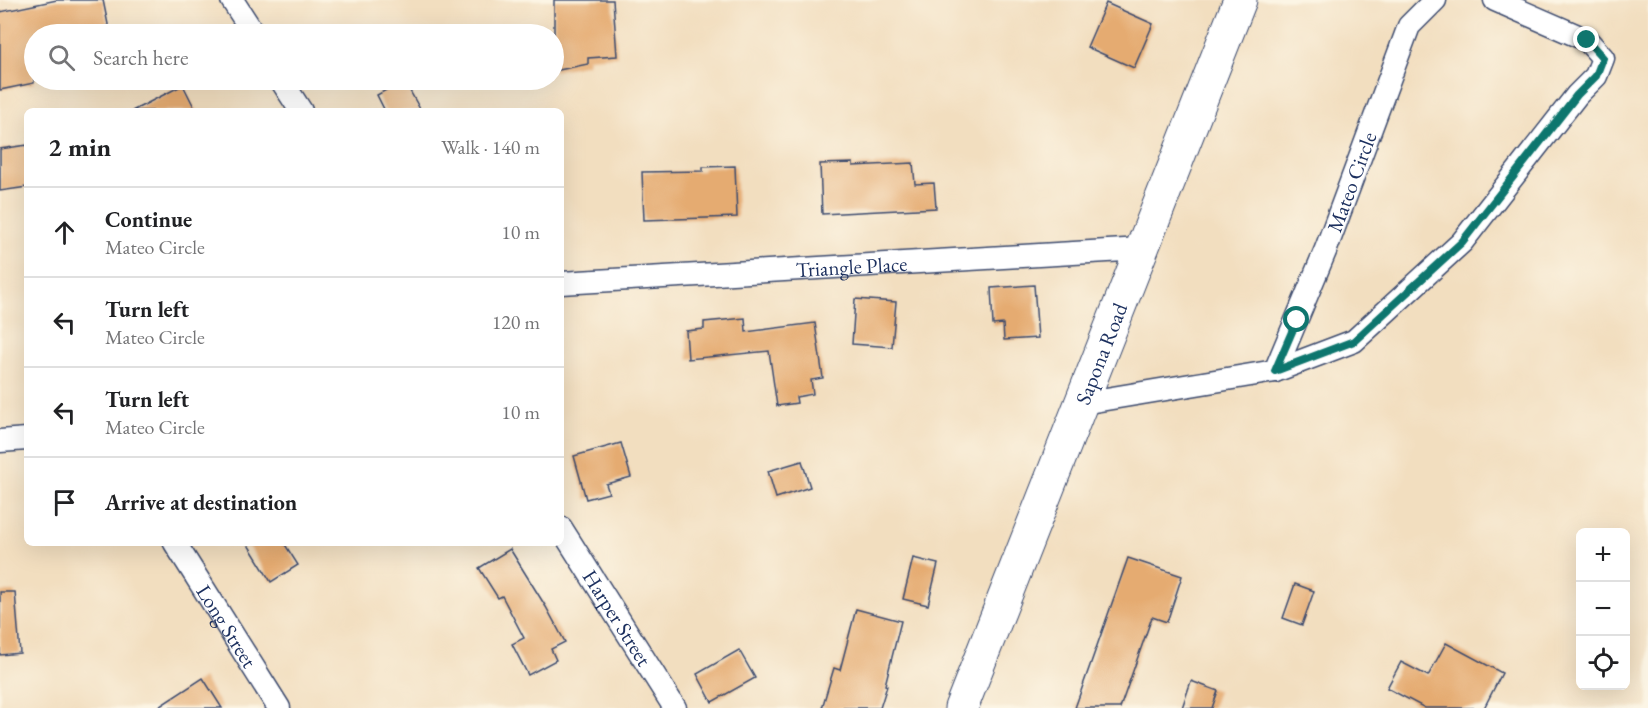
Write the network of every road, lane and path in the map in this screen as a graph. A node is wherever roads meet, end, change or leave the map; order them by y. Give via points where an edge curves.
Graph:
1 (232, 0) edge
2 (1240, 0) edge
3 (1435, 0) edge
4 (1495, 0) edge
5 (248, 24) edge
6 (287, 90) edge
7 (299, 108) edge
8 (1142, 249) junction
9 (564, 283) edge
10 (1275, 371) junction
11 (1082, 403) junction
12 (24, 439) edge
13 (0, 441) edge
14 (564, 533) edge
15 (177, 546) edge
16 (279, 708) edge
17 (675, 708) edge
18 (961, 708) edge

1 - 5 street
2 - 8 street, Sapona Road
3 - 10 street, Mateo Circle via 1408,26 1326,249
4 - 10 street via 1587,40 1603,58 1596,76 1462,242 1354,341
6 - 7 street
8 - 9 street, Triangle Place
8 - 11 street, Sapona Road
10 - 11 street
11 - 18 street, Sapona Road
12 - 13 street
14 - 17 street, Harper Street
15 - 16 street, Long Street

